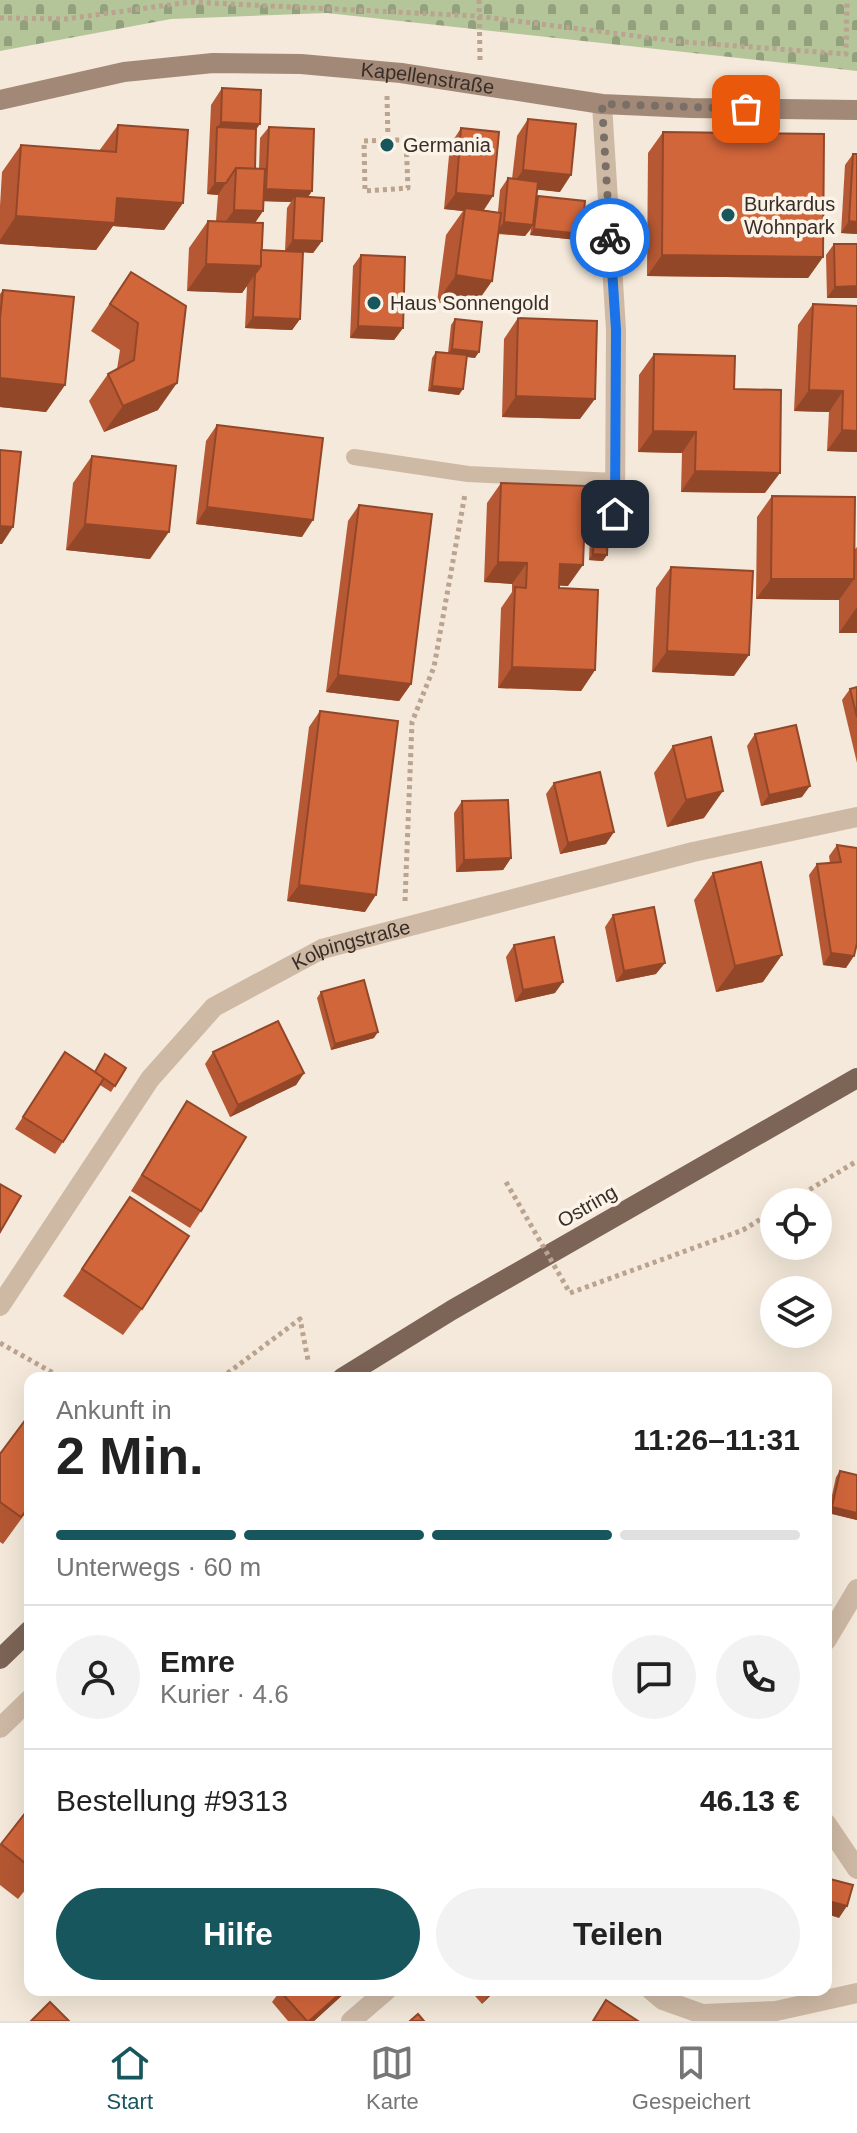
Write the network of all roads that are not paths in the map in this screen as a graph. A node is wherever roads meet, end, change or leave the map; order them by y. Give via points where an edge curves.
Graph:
1 (0, 100) edge
2 (602, 104) junction
3 (857, 110) edge
4 (354, 457) dead end
5 (615, 481) junction
6 (615, 514) dead end
7 (857, 817) edge
8 (857, 1078) edge
9 (0, 1306) edge
10 (352, 1372) edge
11 (857, 1589) edge
12 (832, 1631) edge
13 (24, 1636) edge
14 (0, 1659) edge
15 (24, 1705) edge
16 (0, 1728) edge
17 (832, 1832) edge
18 (857, 1869) edge
19 (857, 1993) edge
20 (380, 1996) edge
21 (658, 1996) edge
22 (351, 2021) edge

1 - 2 street, Kapellenstraße via 124,72 213,63 401,73
2 - 3 street, Kapellenstraße
2 - 5 street via 616,330
4 - 5 lane via 468,474
5 - 6 street
7 - 9 street, Kolpingstraße via 693,852 322,949 214,1007 150,1079
8 - 10 main road, Ostring
11 - 12 street
13 - 14 main road
15 - 16 street
17 - 18 street
19 - 21 street via 776,2011 702,2014
20 - 22 street

